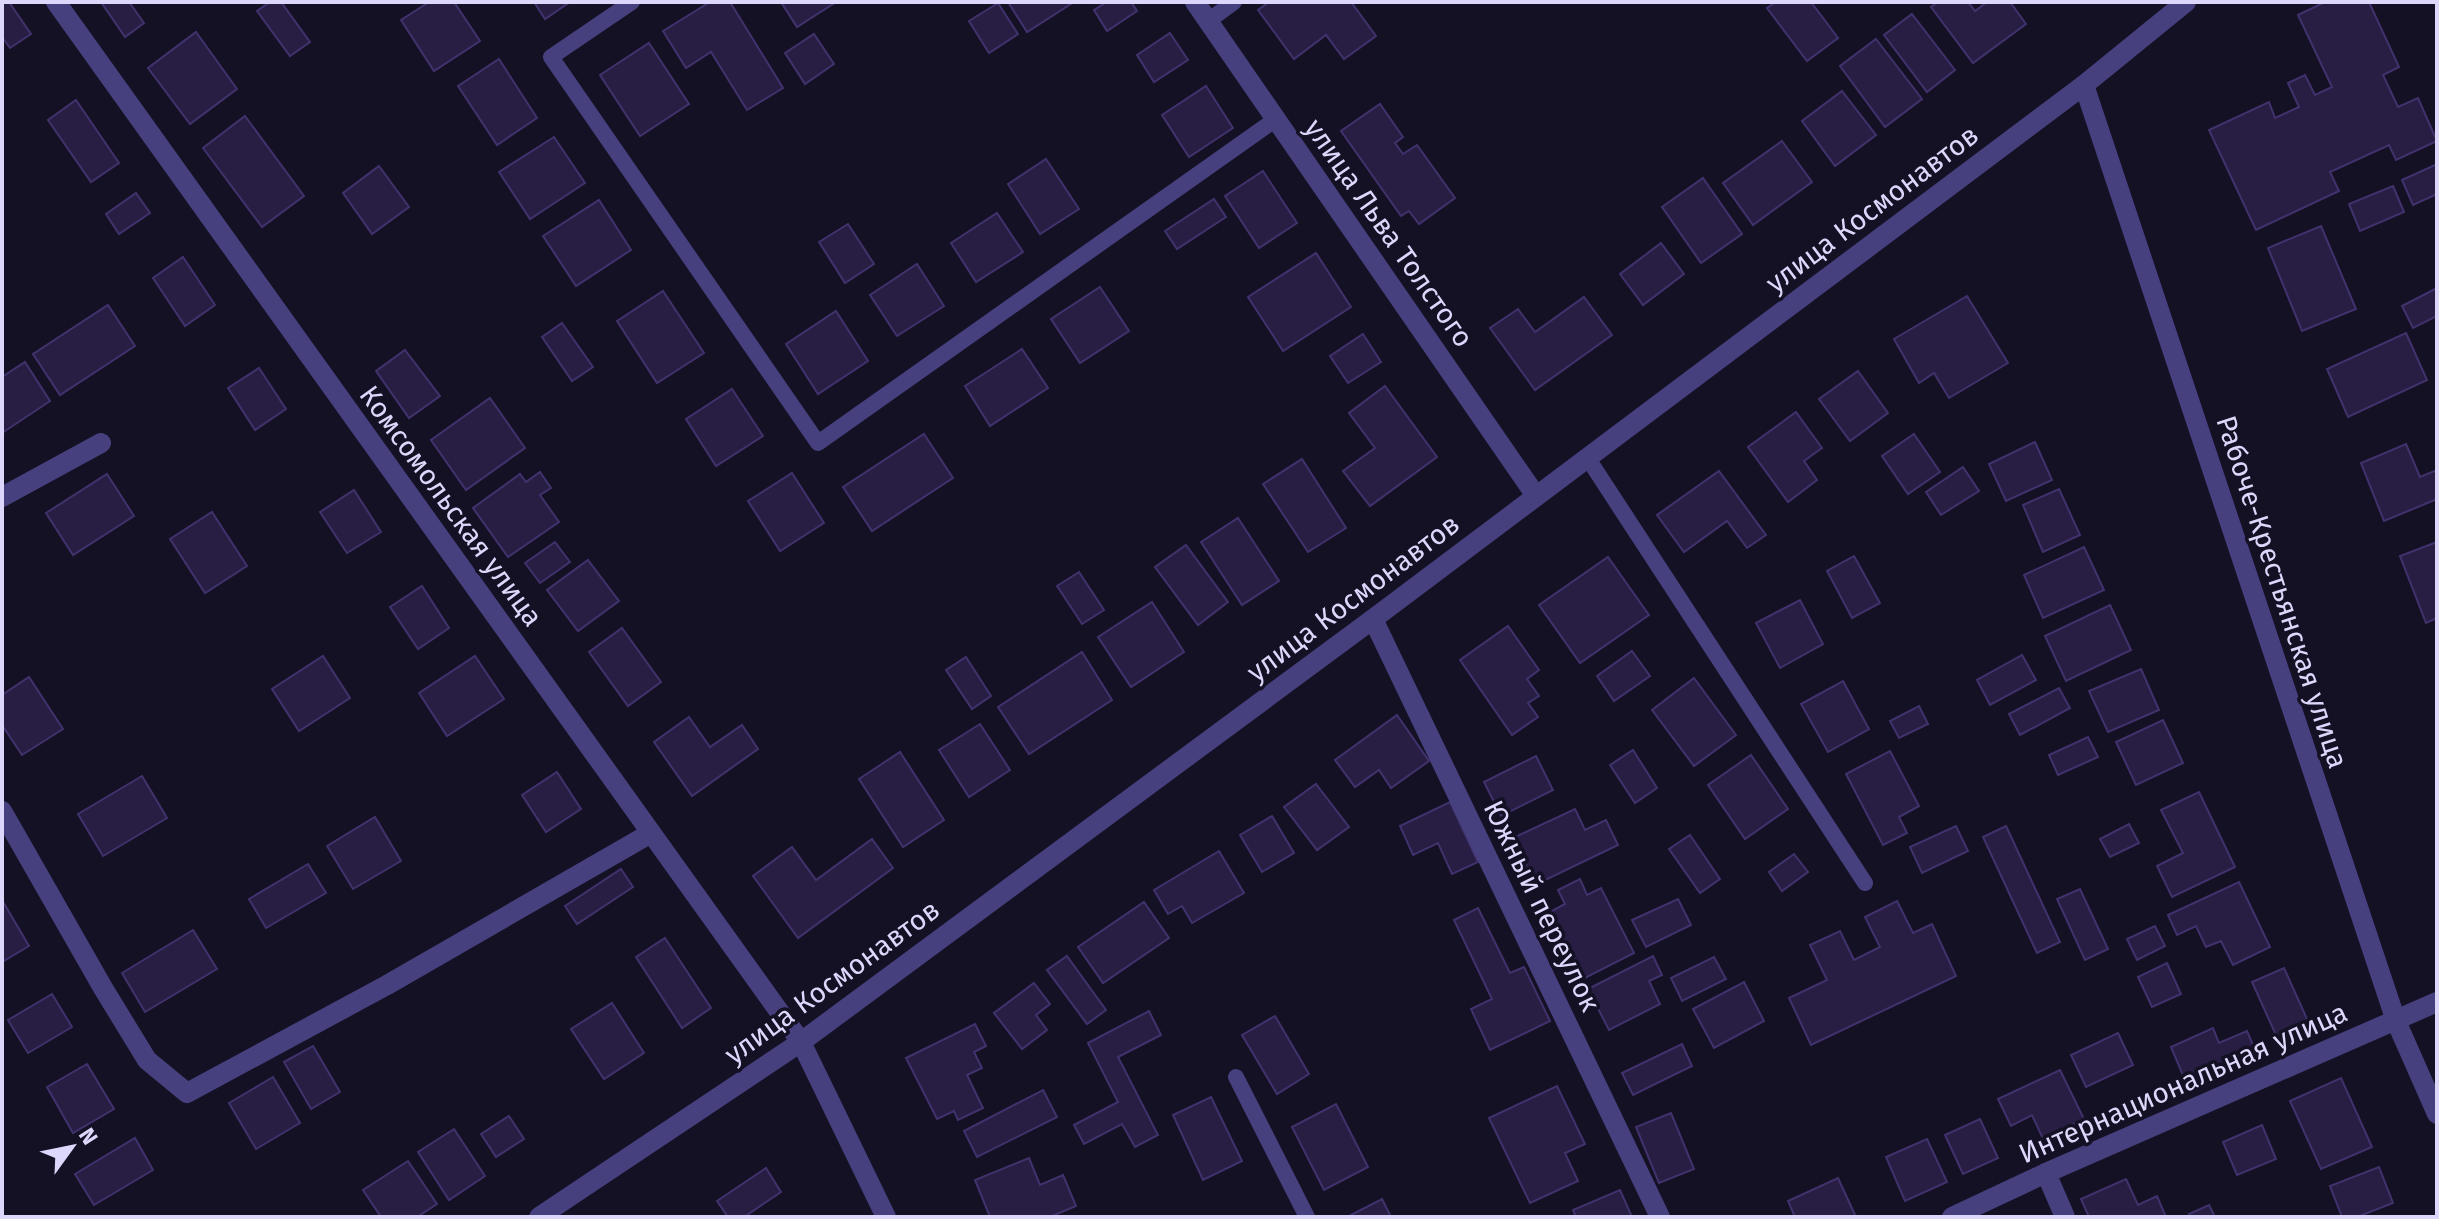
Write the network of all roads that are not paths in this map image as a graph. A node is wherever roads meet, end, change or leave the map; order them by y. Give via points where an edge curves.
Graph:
1 (56, 2) edge
2 (632, 2) edge
3 (1195, 2) edge
4 (1234, 2) edge
5 (2186, 2) edge
6 (1208, 21) junction
7 (2084, 85) junction
8 (1276, 119) junction
9 (101, 443) dead end
10 (1587, 457) junction
11 (1536, 496) junction
12 (2, 497) edge
13 (1373, 619) junction
14 (2, 811) edge
15 (651, 833) junction
16 (1865, 883) dead end
17 (2437, 1002) edge
18 (2396, 1021) junction
19 (801, 1042) junction
20 (1236, 1077) dead end
21 (2437, 1114) edge
22 (2046, 1173) junction
23 (539, 1217) edge
24 (886, 1217) edge
25 (1307, 1217) edge
26 (1660, 1217) edge
27 (1952, 1217) edge
28 (2065, 1217) edge

1 - 15 street, Комсомольская улица
2 - 8 lane via 551,57 818,443
3 - 6 street, улица Льва Толстого
4 - 6 lane
5 - 7 street, улица Космонавтов
6 - 8 street, улица Льва Толстого
7 - 10 street, улица Космонавтов
7 - 18 street, Рабоче-Крестьянская улица
8 - 11 street, улица Льва Толстого
9 - 12 street
10 - 11 street, улица Космонавтов
10 - 16 lane
11 - 13 street, улица Космонавтов
13 - 19 street, улица Космонавтов
13 - 26 street, Южный переулок
14 - 15 street via 147,1060 187,1093
15 - 19 street, Комсомольская улица
17 - 18 street, Интернациональная улица
18 - 21 street, Рабоче-Крестьянская улица
18 - 22 street, Интернациональная улица
19 - 23 street, улица Космонавтов
19 - 24 street, Комсомольская улица
20 - 25 lane
22 - 27 street, Интернациональная улица
22 - 28 street

